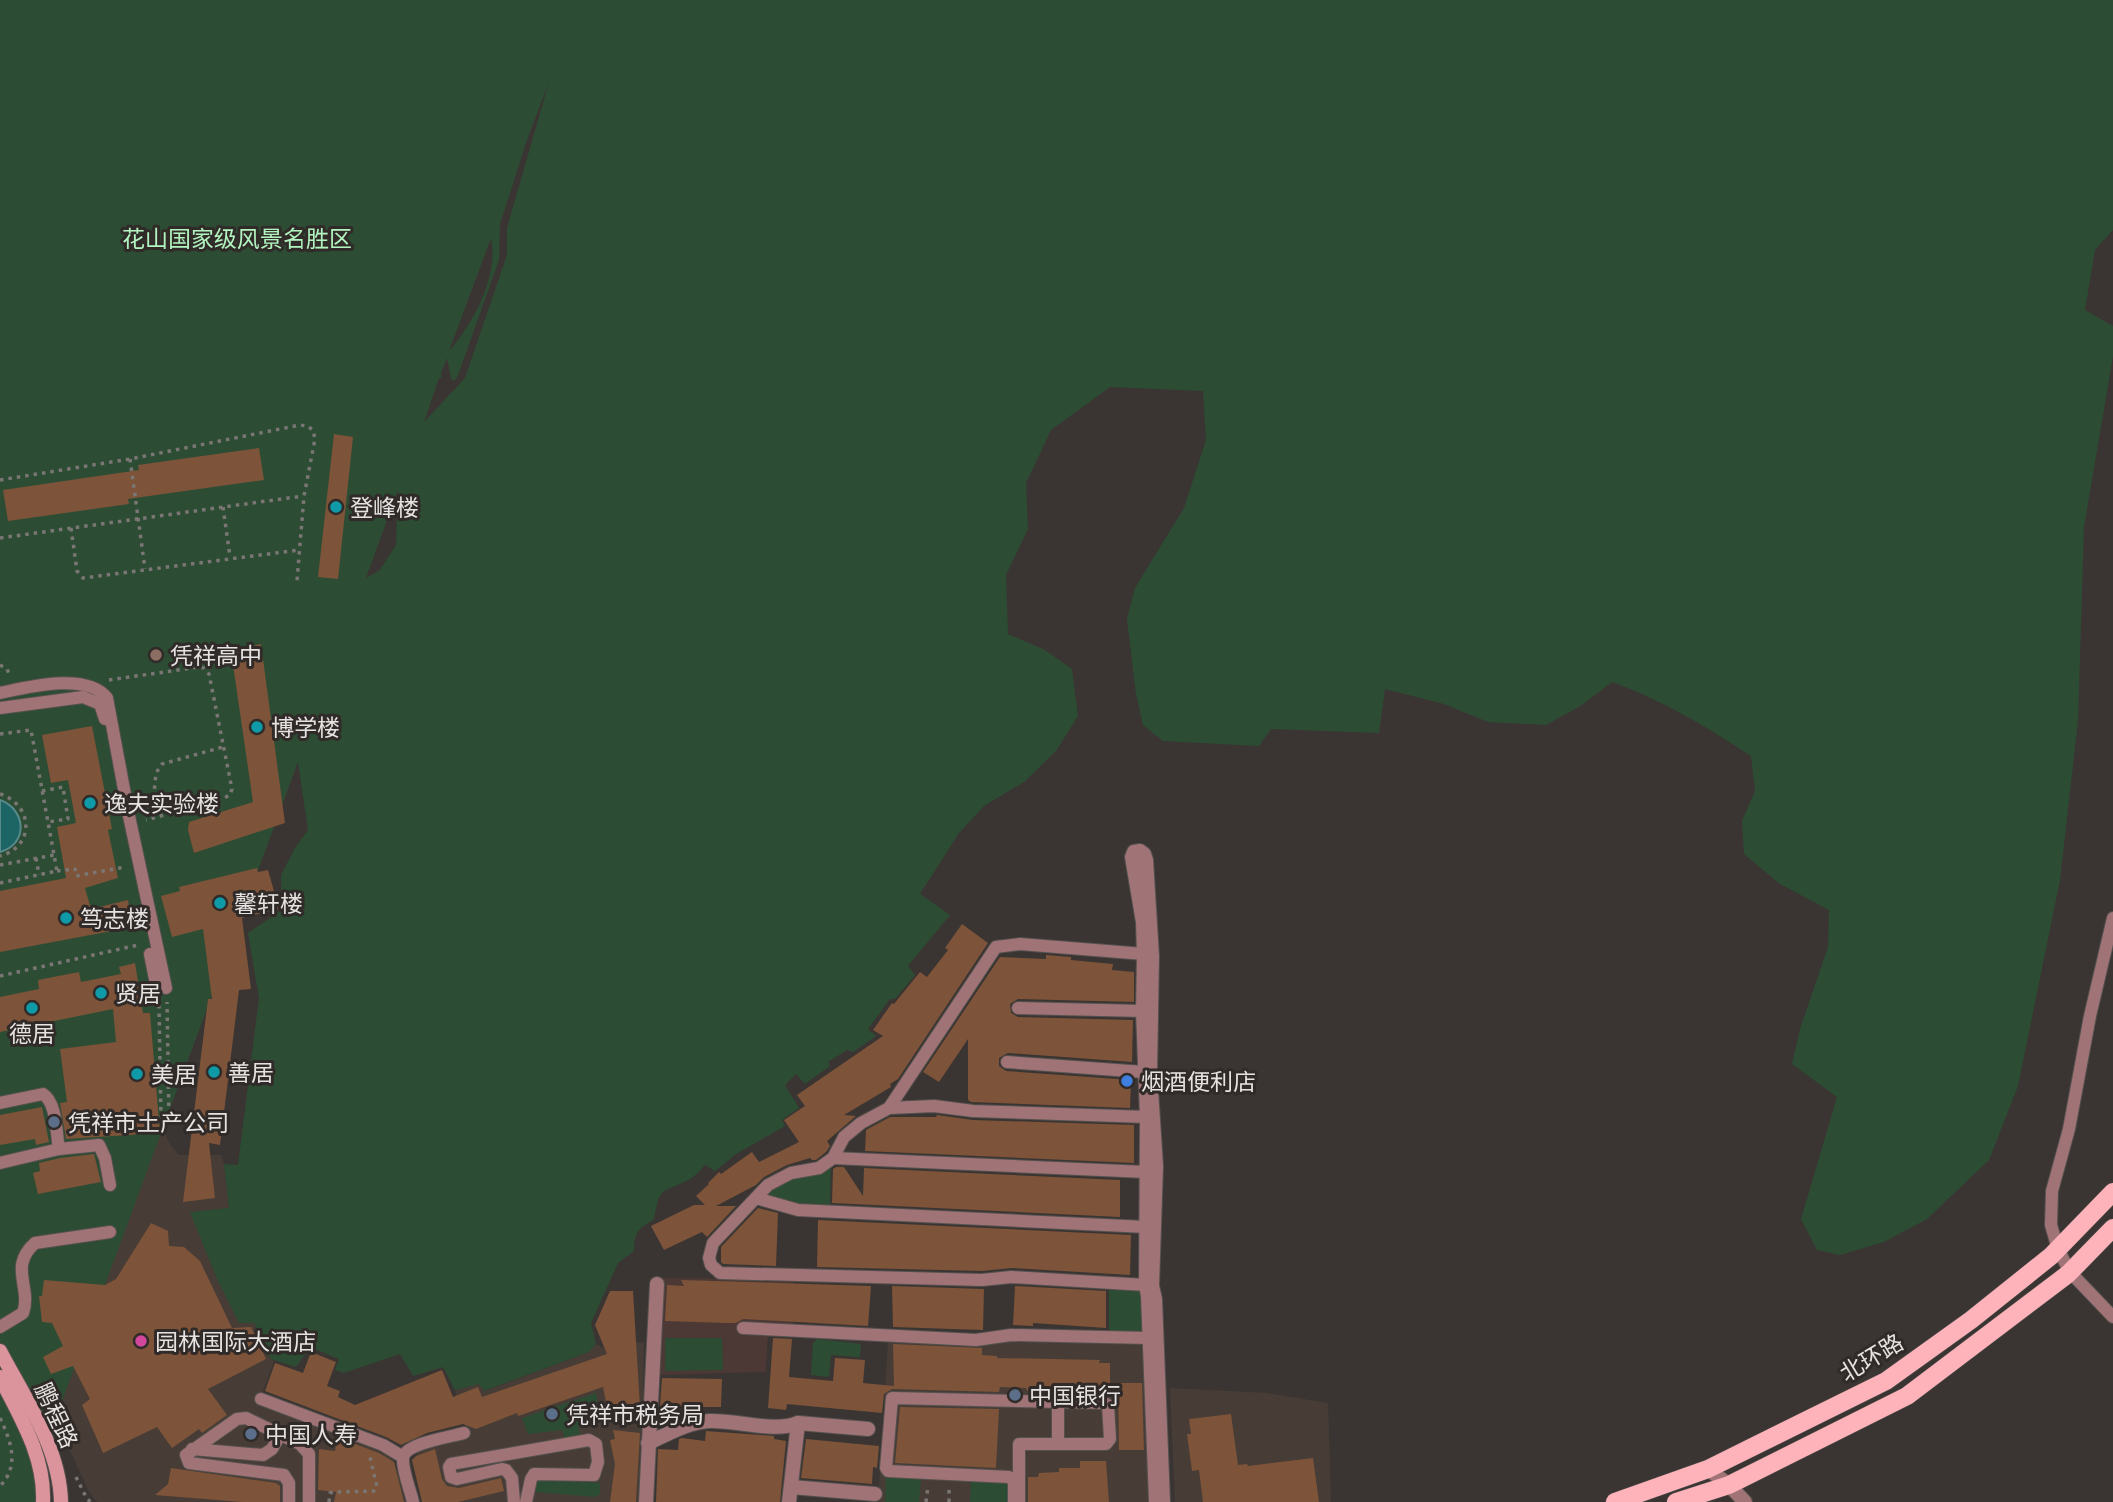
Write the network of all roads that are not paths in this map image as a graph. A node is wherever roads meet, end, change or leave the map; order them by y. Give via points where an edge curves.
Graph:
1 (0, 693) edge
2 (0, 708) edge
3 (2113, 918) edge
4 (1144, 954) junction
5 (1018, 1008) dead end
6 (1143, 1011) junction
7 (1007, 1062) dead end
8 (1144, 1072) junction
9 (0, 1103) edge
10 (889, 1108) junction
11 (1147, 1117) junction
12 (58, 1149) junction
13 (833, 1158) junction
14 (0, 1163) edge
15 (1146, 1172) junction
16 (110, 1185) dead end
17 (2113, 1192) edge
18 (756, 1198) junction
19 (1146, 1227) junction
20 (2113, 1228) edge
21 (110, 1232) dead end
22 (2058, 1249) junction
23 (2070, 1272) junction
24 (657, 1284) dead end
25 (1146, 1284) junction
26 (2113, 1317) edge
27 (0, 1327) edge
28 (743, 1328) dead end
29 (1148, 1338) junction
30 (0, 1351) edge
31 (0, 1377) edge
32 (261, 1399) dead end
33 (1058, 1401) junction
34 (798, 1423) junction
35 (868, 1429) dead end
36 (464, 1433) dead end
37 (280, 1435) junction
38 (649, 1443) junction
39 (1058, 1443) junction
40 (192, 1449) junction
41 (403, 1457) junction
42 (1708, 1469) junction
43 (1729, 1485) junction
44 (791, 1487) junction
45 (876, 1494) dead end
46 (43, 1502) edge
47 (61, 1502) edge
48 (289, 1502) edge
49 (309, 1502) edge
50 (413, 1502) edge
51 (513, 1502) edge
52 (526, 1502) edge
53 (646, 1502) edge
54 (789, 1502) edge
55 (1016, 1502) edge
56 (1156, 1502) edge
57 (1163, 1502) edge
58 (1615, 1502) edge
59 (1676, 1502) edge
60 (1745, 1502) edge

1 - 2 lane via 76,682 107,698 162,988 148,943 104,710 83,697
3 - 22 lane via 2052,1191 2051,1225
4 - 6 street
4 - 10 lane via 1020,944 996,947
4 - 57 street via 1132,857 1140,850 1146,860 1152,956 1150,1074 1156,1166 1152,1286
5 - 6 lane
6 - 8 street
7 - 8 lane
8 - 11 street
9 - 12 lane via 47,1096
10 - 11 lane via 934,1106
10 - 13 lane via 844,1137
11 - 15 street
12 - 14 lane
12 - 16 lane via 99,1145
13 - 15 lane
13 - 18 lane via 819,1168 791,1172 772,1181
15 - 19 street
17 - 22 main road, 北环路
18 - 19 lane via 798,1210
18 - 25 lane via 713,1243 709,1258 716,1271
19 - 25 street
20 - 23 main road
21 - 27 lane via 35,1243 28,1249 21,1266 26,1306 23,1313
22 - 23 lane
22 - 42 main road, 北环路 via 1886,1381
23 - 26 lane
23 - 43 main road via 1907,1396
24 - 38 street
25 - 29 street
28 - 29 lane via 976,1340 1011,1335
29 - 56 street
30 - 47 main road, 鹏程路 via 46,1440 57,1469
31 - 46 main road, 鹏程路 via 35,1448 42,1471
32 - 41 lane via 383,1445
33 - 39 lane
33 - 39 lane via 1104,1403 1109,1408 1110,1439 1106,1444
33 - 55 lane via 892,1398 888,1471 1009,1478 1014,1481
34 - 35 street
34 - 38 street via 700,1422
34 - 44 street
36 - 41 lane via 412,1447
37 - 40 lane via 262,1455
37 - 40 lane via 246,1418 237,1419
37 - 49 lane via 310,1454
38 - 53 street
39 - 55 lane via 1019,1444
40 - 48 lane via 186,1455 189,1463 284,1475
41 - 50 lane
42 - 43 street
42 - 58 main road, 北环路
43 - 59 main road
43 - 60 street
44 - 45 street
44 - 54 street
51 - 52 lane via 512,1478 506,1470 457,1479 451,1477 449,1467 589,1440 596,1444 594,1475 534,1474

